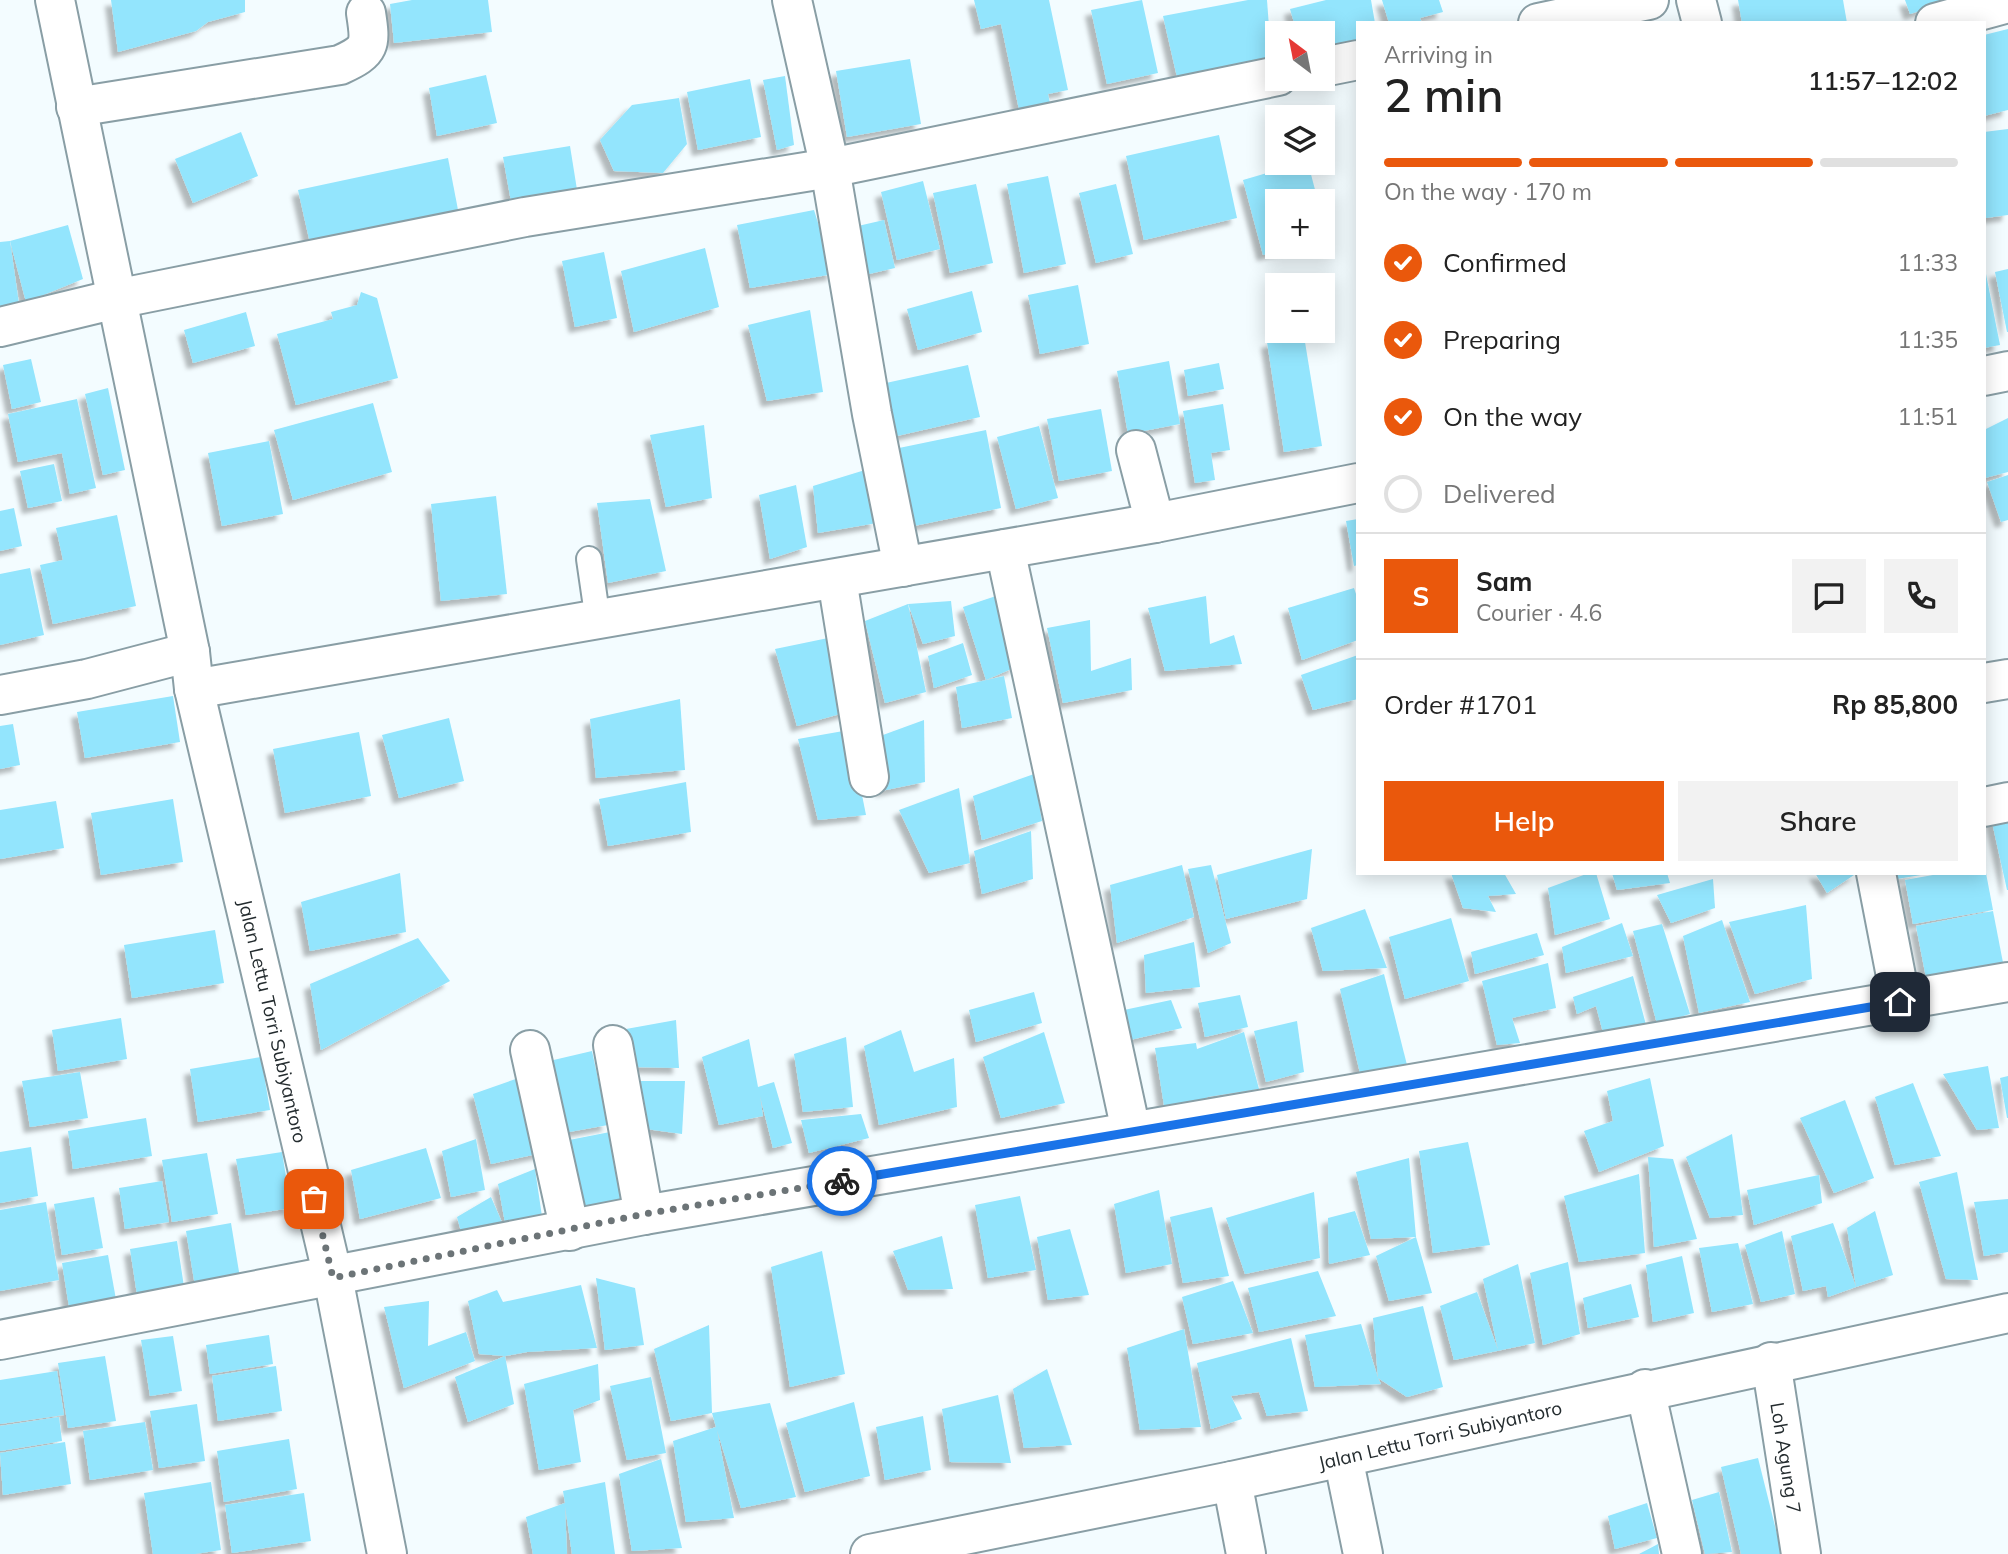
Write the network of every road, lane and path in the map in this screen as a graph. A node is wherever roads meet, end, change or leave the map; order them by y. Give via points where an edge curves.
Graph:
1 (55, 0) edge
2 (792, 0) edge
3 (1649, 0) edge
4 (1696, 0) edge
5 (2008, 3) edge
6 (366, 13) dead end
7 (1548, 21) edge
8 (1701, 21) edge
9 (1943, 21) edge
10 (1356, 60) edge
11 (1335, 65) edge
12 (1265, 79) edge
13 (76, 107) junction
14 (830, 168) junction
15 (116, 299) junction
16 (0, 327) edge
17 (2008, 371) edge
18 (1986, 376) edge
19 (1136, 450) dead end
20 (1356, 483) edge
21 (1156, 523) junction
22 (1005, 549) junction
23 (589, 559) dead end
24 (903, 567) junction
25 (837, 579) junction
26 (598, 621) junction
27 (192, 671) junction
28 (2008, 679) edge
29 (1986, 683) edge
30 (0, 695) edge
31 (869, 777) dead end
32 (2008, 803) edge
33 (1986, 807) edge
34 (1876, 875) edge
35 (2008, 982) edge
36 (1900, 1002) junction
37 (613, 1045) dead end
38 (530, 1050) dead end
39 (1131, 1131) junction
40 (644, 1214) junction
41 (570, 1231) junction
42 (333, 1278) junction
43 (2008, 1313) edge
44 (0, 1340) edge
45 (1771, 1362) junction
46 (1645, 1389) junction
47 (1343, 1457) junction
48 (1232, 1481) junction
49 (981, 1544) edge
50 (387, 1554) edge
51 (870, 1554) edge
52 (1246, 1554) edge
53 (1363, 1554) edge
54 (1682, 1554) edge
55 (1801, 1554) edge

1 - 13 street, Jalan Lettu Torri Subiyantoro
2 - 14 street
3 - 7 street
4 - 8 street
5 - 9 street
6 - 13 street via 370,38 366,49 340,65
10 - 11 street
12 - 14 street
13 - 15 street, Jalan Lettu Torri Subiyantoro
14 - 15 street via 524,217
14 - 24 street
15 - 16 street
15 - 27 street, Jalan Lettu Torri Subiyantoro
17 - 18 street
19 - 21 street
20 - 21 street
21 - 22 street
22 - 24 street
22 - 39 street
23 - 26 lane
24 - 25 street
25 - 26 street
25 - 31 street
26 - 27 street
27 - 30 street via 87,679
27 - 42 street, Jalan Lettu Torri Subiyantoro
28 - 29 street
32 - 33 street
34 - 36 street
35 - 36 street
36 - 39 street
37 - 40 street
38 - 41 street
39 - 40 street
40 - 41 street
41 - 42 street
42 - 44 street
42 - 50 street, Jalan Lettu Torri Subiyantoro
43 - 45 street, Jalan Lettu Torri Subiyantoro
45 - 46 street, Jalan Lettu Torri Subiyantoro
45 - 55 street, Loh Agung 7
46 - 47 street, Jalan Lettu Torri Subiyantoro
46 - 54 street
47 - 48 street, Jalan Lettu Torri Subiyantoro
47 - 53 street
48 - 49 street, Jalan Lettu Torri Subiyantoro
48 - 52 street
49 - 51 street, Jalan Lettu Torri Subiyantoro

